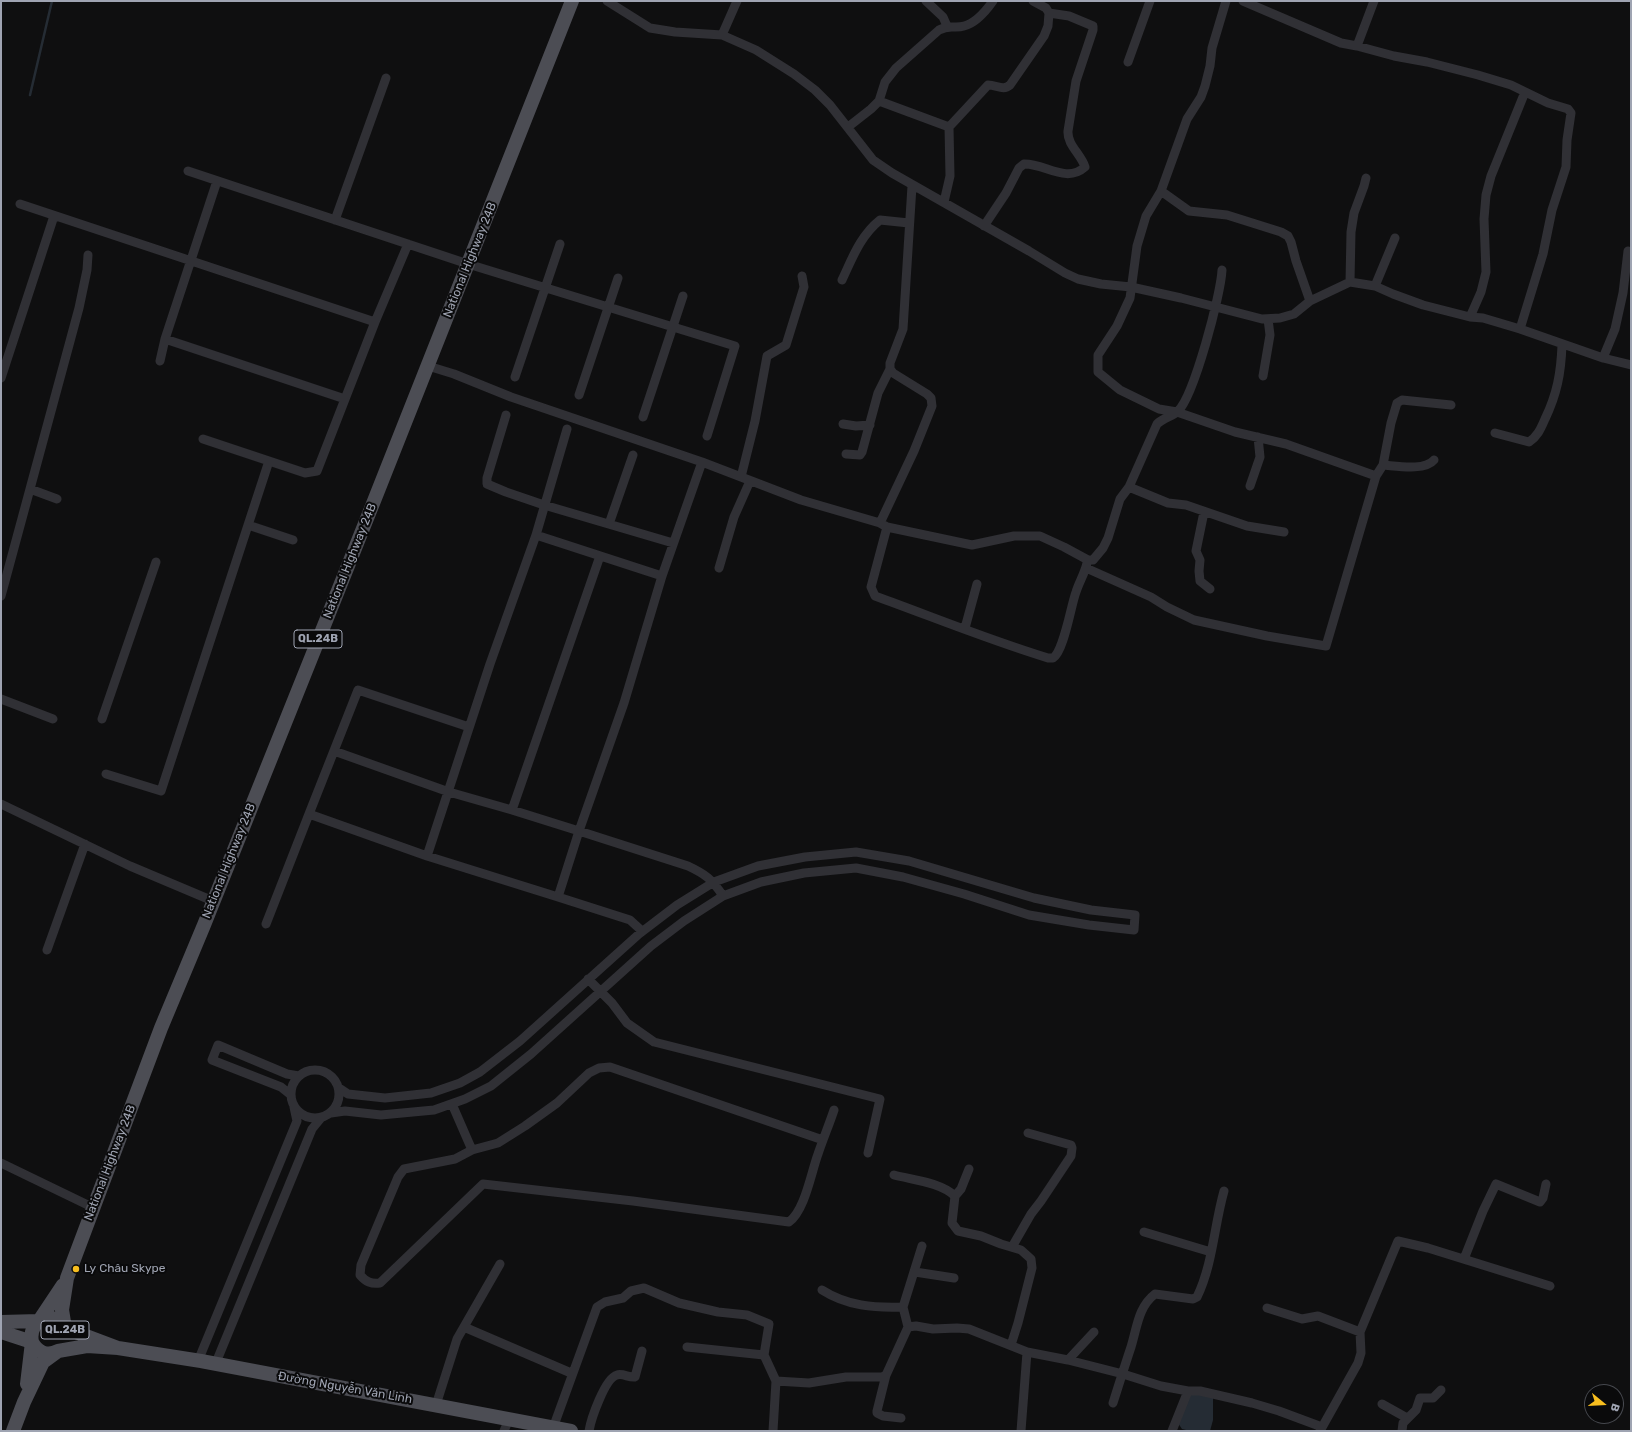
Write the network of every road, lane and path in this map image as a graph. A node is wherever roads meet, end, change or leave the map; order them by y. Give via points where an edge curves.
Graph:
1 (572, 1) edge
2 (607, 1) edge
3 (737, 1) edge
4 (926, 1) edge
5 (993, 1) edge
6 (1033, 1) edge
7 (1150, 1) edge
8 (1226, 1) edge
9 (1243, 1) edge
10 (1374, 1) edge
11 (1049, 13) junction
12 (947, 26) junction
13 (722, 35) junction
14 (1357, 46) junction
15 (1128, 62) dead end
16 (386, 78) dead end
17 (1525, 92) junction
18 (879, 101) junction
19 (848, 127) junction
20 (949, 127) junction
21 (188, 171) dead end
22 (1366, 178) dead end
23 (217, 181) junction
24 (912, 186) junction
25 (1161, 191) junction
26 (944, 202) junction
27 (20, 204) dead end
28 (54, 216) junction
29 (335, 220) junction
30 (909, 223) junction
31 (984, 226) junction
32 (1395, 238) dead end
33 (408, 244) junction
34 (560, 244) dead end
35 (1628, 251) dead end
36 (88, 255) dead end
37 (191, 261) junction
38 (468, 264) junction
39 (1222, 270) dead end
40 (802, 276) dead end
41 (618, 278) dead end
42 (842, 280) dead end
43 (1350, 282) junction
44 (1131, 286) junction
45 (1375, 286) junction
46 (545, 288) junction
47 (683, 296) dead end
48 (1310, 300) junction
49 (1215, 306) junction
50 (608, 307) junction
51 (1470, 317) junction
52 (1268, 319) junction
53 (375, 322) junction
54 (672, 327) junction
55 (1520, 329) junction
56 (165, 339) junction
57 (1562, 345) junction
58 (1603, 358) junction
59 (160, 361) dead end
60 (1631, 365) edge
61 (428, 366) junction
62 (890, 369) junction
63 (1263, 376) dead end
64 (515, 377) dead end
65 (1, 378) edge
66 (579, 395) dead end
67 (345, 399) junction
68 (1450, 405) dead end
69 (1177, 412) junction
70 (506, 415) dead end
71 (643, 417) dead end
72 (843, 424) dead end
73 (870, 425) junction
74 (567, 429) dead end
75 (1495, 433) dead end
76 (707, 436) dead end
77 (1258, 438) junction
78 (204, 439) dead end
79 (846, 454) dead end
80 (633, 455) dead end
81 (1434, 460) dead end
82 (269, 461) junction
83 (702, 462) junction
84 (1383, 466) junction
85 (1376, 476) junction
86 (741, 477) junction
87 (750, 481) junction
88 (1250, 486) dead end
89 (1129, 487) junction
90 (30, 489) junction
91 (57, 499) dead end
92 (544, 504) junction
93 (1204, 512) junction
94 (609, 524) junction
95 (883, 525) junction
96 (248, 526) junction
97 (1284, 532) dead end
98 (536, 535) junction
99 (293, 540) dead end
100 (673, 543) junction
101 (600, 556) junction
102 (156, 562) dead end
103 (1087, 564) junction
104 (719, 568) dead end
105 (662, 576) junction
106 (977, 584) dead end
107 (1210, 589) dead end
108 (1, 596) edge
109 (965, 628) junction
110 (1, 699) edge
111 (52, 719) dead end
112 (102, 719) dead end
113 (469, 727) junction
114 (334, 751) junction
115 (106, 774) dead end
116 (449, 792) junction
117 (1, 804) edge
118 (512, 810) junction
119 (309, 814) junction
120 (579, 831) junction
121 (85, 844) junction
122 (427, 856) junction
123 (714, 882) junction
124 (722, 896) junction
125 (558, 897) junction
126 (212, 901) junction
127 (266, 924) dead end
128 (642, 931) junction
129 (47, 950) dead end
130 (588, 979) junction
131 (600, 991) junction
132 (299, 1076) junction
133 (471, 1077) junction
134 (339, 1088) junction
135 (478, 1092) junction
136 (291, 1094) junction
137 (452, 1104) junction
138 (294, 1107) junction
139 (834, 1110) dead end
140 (331, 1113) junction
141 (321, 1118) junction
142 (1028, 1133) dead end
143 (823, 1140) junction
144 (472, 1150) junction
145 (868, 1153) dead end
146 (1, 1163) edge
147 (970, 1169) dead end
148 (894, 1175) dead end
149 (1546, 1184) dead end
150 (1224, 1191) dead end
151 (955, 1196) junction
152 (94, 1208) junction
153 (1144, 1232) dead end
154 (922, 1246) dead end
155 (1012, 1247) junction
156 (1211, 1252) junction
157 (1464, 1259) junction
158 (500, 1264) dead end
159 (915, 1272) junction
160 (234, 1273) junction
161 (67, 1278) junction
162 (954, 1278) dead end
163 (250, 1280) junction
164 (1550, 1286) dead end
165 (822, 1290) dead end
166 (903, 1307) junction
167 (1267, 1308) dead end
168 (38, 1321) junction
169 (1, 1322) edge
170 (464, 1327) junction
171 (908, 1327) junction
172 (64, 1328) junction
173 (1, 1332) edge
174 (1094, 1332) dead end
175 (1360, 1332) junction
176 (32, 1342) junction
177 (1011, 1344) junction
178 (687, 1346) dead end
179 (118, 1348) junction
180 (58, 1351) junction
181 (642, 1351) dead end
182 (1027, 1352) junction
183 (764, 1355) junction
184 (1068, 1360) junction
185 (198, 1361) junction
186 (215, 1365) junction
187 (571, 1373) junction
188 (1123, 1374) junction
189 (886, 1375) junction
190 (776, 1381) junction
191 (1441, 1390) dead end
192 (1188, 1391) junction
193 (24, 1402) junction
194 (1113, 1403) dead end
195 (1382, 1404) dead end
196 (436, 1405) junction
197 (900, 1418) dead end
198 (1407, 1418) junction
199 (507, 1425) edge
200 (553, 1428) junction
201 (1321, 1430) edge
202 (13, 1431) edge
203 (572, 1431) edge
204 (588, 1431) edge
205 (773, 1431) edge
206 (1021, 1431) edge
207 (1172, 1431) edge
208 (1402, 1431) edge

1 - 38 main road, National Highway 24B / QL.24B
2 - 13 street via 650,28
3 - 13 street
4 - 12 street via 943,17
5 - 12 street via 975,21 964,26
6 - 11 street via 1046,8
7 - 15 street
8 - 25 street via 1212,48 1205,86 1186,118
9 - 14 street via 1330,39
10 - 14 street
11 - 20 street via 1044,36 1013,81 1006,88 988,85
11 - 31 street via 1069,16 1093,26 1076,81 1068,131 1068,137 1085,167 1073,174 1066,174 1024,164 1019,168
12 - 18 street via 939,30 893,72 885,82
13 - 19 street via 756,50 794,74 815,90
14 - 17 street via 1450,67
16 - 29 street
17 - 51 street via 1491,176 1486,195 1486,272
17 - 55 street via 1568,109 1571,113 1566,167
18 - 19 street
18 - 20 street
19 - 24 street via 873,160
20 - 26 street via 950,176
21 - 23 street
22 - 43 street via 1354,213 1351,232
23 - 29 street
23 - 37 street
24 - 26 street
24 - 30 street
25 - 44 street via 1146,216 1136,246
25 - 48 street via 1188,211 1226,216 1288,236
26 - 31 street
27 - 28 street
28 - 37 street
28 - 65 street
29 - 33 street
30 - 42 street via 880,220 875,224 864,236
30 - 62 street via 903,329
31 - 44 street via 1078,279
32 - 45 street
33 - 38 street
33 - 53 street
34 - 46 street
35 - 58 street via 1615,330
36 - 90 street via 79,308
37 - 53 street
37 - 56 street
38 - 46 street
38 - 61 main road, National Highway 24B / QL.24B
39 - 49 street
40 - 86 street via 804,286 786,345 768,356
41 - 50 street
43 - 45 street
43 - 48 street
44 - 49 street
44 - 69 street via 1130,298 1117,326 1098,355 1098,372 1120,390 1159,409
45 - 51 street via 1423,305
46 - 50 street
46 - 64 street
47 - 54 street
48 - 52 street via 1294,314
49 - 52 street
49 - 69 street via 1203,352 1187,396
50 - 54 street
50 - 66 street
51 - 55 street via 1484,318
52 - 63 street via 1270,335
53 - 67 street
54 - 71 street
54 - 76 street via 735,346
55 - 57 street
56 - 59 street
56 - 67 street
57 - 58 street
57 - 75 street via 1560,374 1553,402 1539,432 1530,442
58 - 60 street
61 - 83 street
61 - 126 main road, National Highway 24B / QL.24B
62 - 73 street via 878,393
62 - 95 street via 927,394 931,398 932,406
67 - 82 street via 317,471 304,472
68 - 84 street via 1402,400 1397,403
69 - 77 street
69 - 89 street via 1163,418 1157,424
70 - 92 street via 487,484
72 - 73 street
73 - 79 street via 860,456
74 - 92 street
77 - 85 street via 1286,444
77 - 88 street via 1260,457
78 - 82 street
80 - 94 street
81 - 84 street via 1431,464 1421,467
82 - 96 street
83 - 86 street
83 - 100 street
84 - 85 street
85 - 103 street via 1326,646 1194,620
86 - 87 street
87 - 95 street via 801,500
87 - 104 street via 734,517
89 - 93 street via 1168,503 1186,505
89 - 103 street via 1120,500 1103,548
90 - 91 street
90 - 108 street
92 - 94 street
92 - 98 street
93 - 97 street via 1247,526
93 - 107 street via 1196,551 1200,560 1200,582
94 - 100 street
95 - 103 street via 972,545 1014,536 1040,536 1064,547
95 - 109 street via 871,587 875,596
96 - 99 street
96 - 115 street via 161,791
98 - 101 street
98 - 113 street
100 - 105 street
101 - 105 street
101 - 118 street
102 - 112 street
103 - 109 street via 1058,652 1053,658 998,642
105 - 120 street via 624,703
106 - 109 street
110 - 111 street
113 - 114 street via 358,690
113 - 116 street
114 - 116 street
114 - 119 street
116 - 118 street
116 - 122 street
117 - 121 street
118 - 120 street
119 - 122 street
119 - 127 street
120 - 123 street via 688,866
120 - 125 street
121 - 126 street via 153,877
121 - 129 street
122 - 125 street
123 - 124 street
123 - 124 street via 758,866 856,852 909,860 1034,898 1091,910 1135,915 1134,930 1029,915 903,876 856,868 804,873 761,882
123 - 128 street
124 - 131 street via 651,946
125 - 128 street via 630,920
126 - 152 main road, National Highway 24B / QL.24B via 161,1028
128 - 130 street
130 - 131 street
130 - 133 street via 520,1041
131 - 135 street via 531,1054 490,1086
131 - 145 street via 627,1023 654,1042 880,1099
132 - 134 street via 313,1070 321,1070 334,1078
132 - 136 street via 294,1082
132 - 136 street via 287,1074 218,1045 212,1060 281,1087
133 - 134 street via 431,1093 385,1098 348,1094
133 - 135 street
134 - 140 street via 339,1100
135 - 137 street
136 - 138 street
137 - 140 street via 434,1110 381,1115 345,1111
137 - 144 street
138 - 141 street via 307,1117
138 - 160 street via 297,1121
139 - 143 street
140 - 141 street
141 - 163 street via 312,1129
142 - 155 street via 1071,1145 1072,1152 1041,1202 1030,1214
143 - 144 street via 610,1067 599,1068 589,1073 557,1103 498,1143
143 - 144 street via 802,1202 795,1218 789,1222 483,1184 380,1283 365,1281 360,1275 361,1265 398,1177 404,1169 455,1159
146 - 152 street
147 - 151 street
148 - 151 street via 939,1186
149 - 157 street via 1540,1202 1496,1184
150 - 156 street
151 - 155 street via 952,1224 958,1231
152 - 161 main road, National Highway 24B / QL.24B
153 - 156 street
154 - 159 street
155 - 177 street via 1027,1255 1032,1268
156 - 188 street via 1202,1288 1197,1297 1193,1299 1154,1294 1150,1298 1138,1320
157 - 164 street
157 - 175 street via 1398,1241
158 - 170 street
159 - 162 street
159 - 166 street
160 - 163 street
160 - 185 street
161 - 168 main road
161 - 172 main road via 62,1310
163 - 186 street
165 - 166 street via 843,1301 858,1305
166 - 171 street
167 - 175 street via 1299,1319 1318,1316
168 - 169 main road, QL.24B
168 - 172 main road, QL.24B via 50,1318 61,1323
168 - 176 main road, QL.24B via 31,1331
170 - 187 street
170 - 196 street via 457,1339
171 - 177 street via 963,1328
171 - 189 street
172 - 179 main road, Đường Nguyễn Văn Linh
172 - 180 main road, QL.24B via 66,1340
173 - 176 main road, QL.24B
174 - 184 street
175 - 201 street via 1362,1345 1358,1362
176 - 180 main road, QL.24B via 34,1347 44,1353
176 - 193 main road
177 - 182 street
178 - 183 street
179 - 180 main road, Đường Nguyễn Văn Linh via 87,1346
179 - 185 main road, Đường Nguyễn Văn Linh
180 - 193 main road via 43,1362
181 - 204 street via 635,1377 615,1375 605,1388
182 - 184 street
182 - 206 street
183 - 187 street via 769,1324 747,1315 718,1312 679,1303 644,1288 631,1291 623,1298 598,1305
183 - 190 street
184 - 188 street
185 - 186 main road, Đường Nguyễn Văn Linh
186 - 196 main road, Đường Nguyễn Văn Linh
187 - 200 street
188 - 192 street
188 - 194 street
189 - 190 street via 846,1377 809,1383
189 - 197 street via 877,1411 883,1416
190 - 205 street
191 - 198 street via 1433,1398 1420,1398 1416,1410
192 - 201 street via 1200,1391 1252,1403 1279,1411
192 - 207 street
193 - 202 main road
195 - 198 street
196 - 199 main road, Đường Nguyễn Văn Linh
198 - 208 street
199 - 200 main road, Đường Nguyễn Văn Linh
200 - 203 main road, Đường Nguyễn Văn Linh

